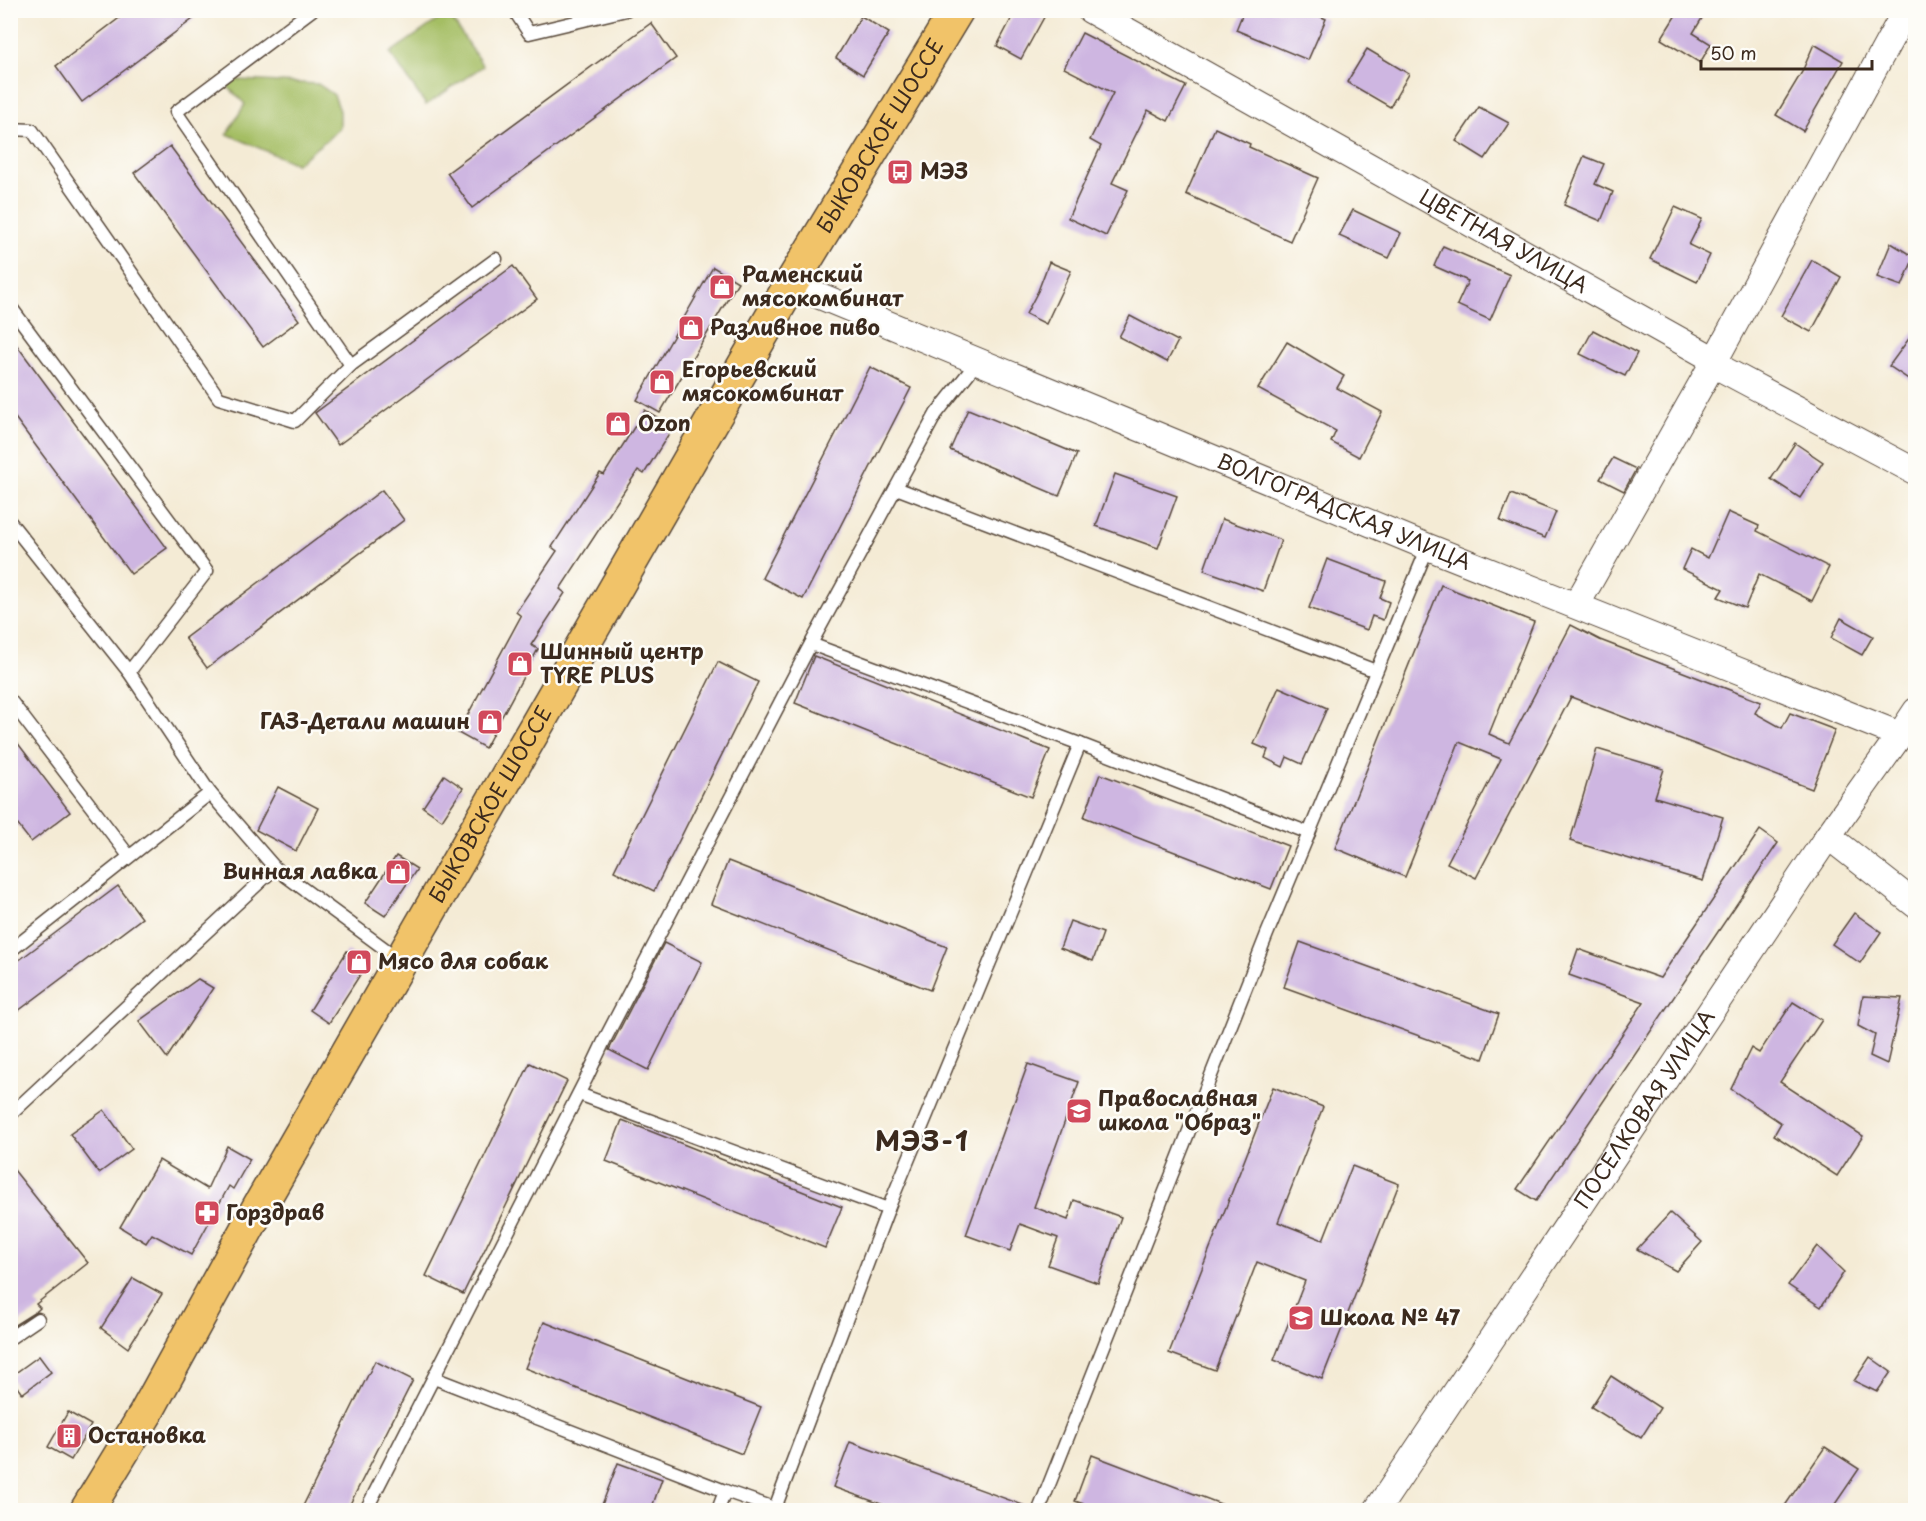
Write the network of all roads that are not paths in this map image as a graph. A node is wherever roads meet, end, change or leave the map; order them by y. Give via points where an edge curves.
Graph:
1 (312, 10) edge
2 (514, 10) edge
3 (627, 10) edge
4 (957, 10) edge
5 (1090, 10) edge
6 (1906, 10) edge
7 (10, 129) edge
8 (496, 259) dead end
9 (791, 284) junction
10 (10, 306) edge
11 (978, 360) junction
12 (1715, 360) junction
13 (351, 366) junction
14 (1916, 472) edge
15 (896, 488) junction
16 (10, 522) edge
17 (1428, 547) junction
18 (1577, 604) junction
19 (811, 644) junction
20 (1376, 671) junction
21 (129, 672) junction
22 (10, 700) edge
23 (1916, 711) edge
24 (1900, 735) junction
25 (1080, 744) junction
26 (210, 793) junction
27 (1309, 833) junction
28 (1828, 836) junction
29 (129, 856) junction
30 (275, 868) junction
31 (1916, 905) edge
32 (10, 951) edge
33 (400, 960) junction
34 (579, 1094) junction
35 (10, 1115) edge
36 (888, 1209) junction
37 (38, 1318) dead end
38 (10, 1338) edge
39 (434, 1378) junction
40 (725, 1491) junction
41 (778, 1509) edge
42 (87, 1510) edge
43 (366, 1510) edge
44 (718, 1510) edge
45 (1039, 1510) edge
46 (1377, 1510) edge

1 - 13 lane via 176,112
2 - 3 lane via 530,33
4 - 9 main road, БЫКОВСКОЕ ШОССЕ
5 - 12 street, ЦВЕТНАЯ УЛИЦА
6 - 12 street
7 - 13 lane via 32,130 219,398 295,421
8 - 13 lane
9 - 11 street, ВОЛГОГРАДСКАЯ УЛИЦА
9 - 33 main road, БЫКОВСКОЕ ШОССЕ
10 - 21 lane via 207,572
11 - 15 lane via 936,414
11 - 17 street, ВОЛГОГРАДСКАЯ УЛИЦА
12 - 14 street, ЦВЕТНАЯ УЛИЦА via 1724,370
12 - 18 street
15 - 19 lane
15 - 20 lane
16 - 21 lane
17 - 18 street, ВОЛГОГРАДСКАЯ УЛИЦА
17 - 20 lane
18 - 24 street, ВОЛГОГРАДСКАЯ УЛИЦА
19 - 25 lane
19 - 34 lane
20 - 27 lane
21 - 26 lane
22 - 29 lane
23 - 24 street, ПОСЕЛКОВАЯ УЛИЦА
24 - 28 street, ПОСЕЛКОВАЯ УЛИЦА
25 - 27 lane
25 - 36 lane
26 - 29 lane
26 - 30 lane
27 - 45 lane
28 - 31 street
28 - 46 street, ПОСЕЛКОВАЯ УЛИЦА
29 - 32 lane
30 - 33 lane
30 - 35 lane
33 - 42 main road, БЫКОВСКОЕ ШОССЕ via 146,1413
34 - 36 lane
34 - 39 lane
36 - 41 lane
37 - 38 lane
39 - 40 lane
39 - 43 lane
40 - 41 lane
40 - 44 lane

